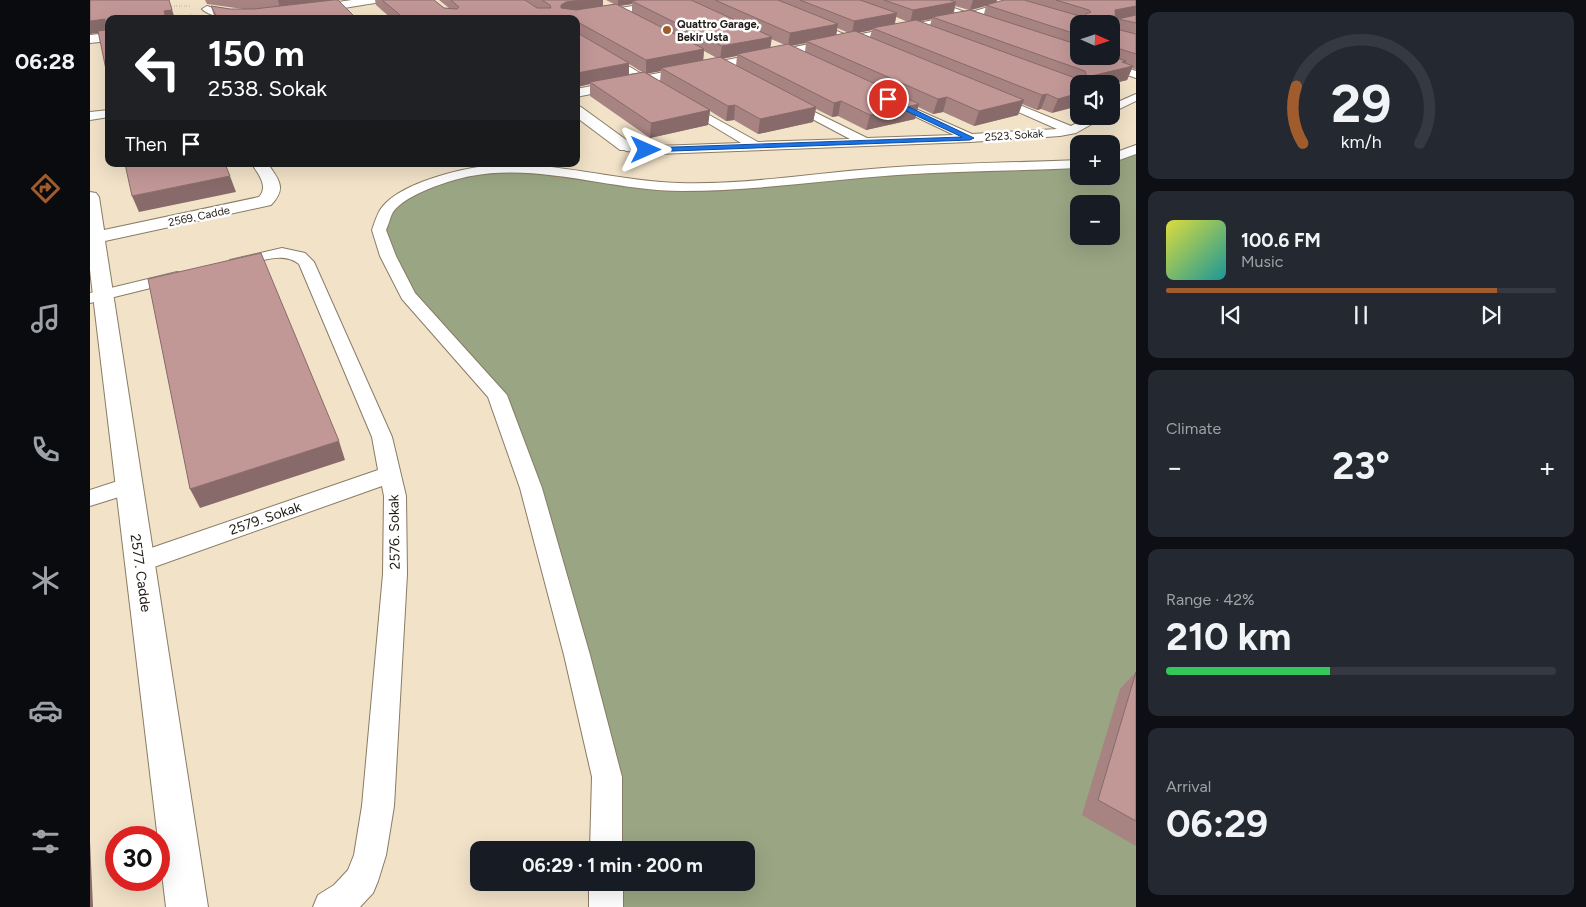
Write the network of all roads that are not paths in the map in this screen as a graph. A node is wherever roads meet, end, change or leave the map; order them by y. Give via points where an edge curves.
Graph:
1 (375, 0) edge
2 (681, 0) edge
3 (757, 0) edge
4 (923, 0) edge
5 (1014, 3) edge
6 (350, 4) junction
7 (603, 4) edge
8 (211, 5) edge
9 (696, 9) edge
10 (617, 11) junction
11 (197, 13) edge
12 (360, 14) dead end
13 (242, 15) edge
14 (288, 15) edge
15 (970, 16) junction
16 (580, 17) edge
17 (634, 20) edge
18 (892, 21) edge
19 (986, 23) edge
20 (911, 28) junction
21 (930, 35) edge
22 (105, 37) edge
23 (90, 39) edge
24 (580, 40) edge
25 (853, 40) junction
26 (771, 45) edge
27 (880, 51) edge
28 (788, 52) junction
29 (703, 57) edge
30 (805, 61) edge
31 (1108, 65) edge
32 (720, 66) junction
33 (737, 75) edge
34 (1136, 75) edge
35 (645, 80) junction
36 (580, 92) edge
37 (981, 92) edge
38 (780, 97) edge
39 (1136, 97) edge
40 (884, 98) edge
41 (1120, 104) edge
42 (580, 113) edge
43 (105, 114) edge
44 (90, 116) edge
45 (1082, 125) edge
46 (1072, 130) junction
47 (970, 138) junction
48 (865, 142) junction
49 (755, 146) junction
50 (626, 147) joint
51 (1136, 149) edge
52 (1120, 156) edge
53 (1070, 164) edge
54 (262, 167) edge
55 (90, 197) edge
56 (93, 239) edge
57 (97, 296) edge
58 (391, 474) junction
59 (130, 485) junction
60 (90, 498) edge
61 (140, 562) junction
62 (606, 841) edge
63 (606, 891) edge
64 (187, 907) edge
65 (330, 907) edge
66 (606, 907) edge

1 - 6 street
2 - 9 street
2 - 10 street
3 - 25 street
4 - 15 street
5 - 15 street
6 - 12 street
6 - 14 street
7 - 10 street
8 - 11 street
8 - 13 street via 228,14
10 - 16 street
10 - 17 street
15 - 19 street
15 - 20 street
18 - 20 street
20 - 21 street
20 - 25 street
22 - 23 street
24 - 35 street
25 - 27 street
25 - 28 street
26 - 28 street
28 - 30 street
28 - 32 street
29 - 32 street
31 - 34 street
32 - 33 street
32 - 35 street
35 - 36 street
35 - 49 street
37 - 46 street
38 - 48 street
39 - 41 street
40 - 47 street
42 - 50 street
43 - 44 street
45 - 46 street, 2523. Sokak
46 - 47 street, 2523. Sokak
47 - 48 street, 2523. Sokak
48 - 49 street, 2523. Sokak
49 - 50 street, 2523. Sokak via 657,150
51 - 52 street
53 - 62 street via 898,171 722,187 648,185 549,172 473,172 410,191 388,208 378,230 388,256 408,295 497,395 531,488 607,777
54 - 56 street, 2569. Cadde via 273,189 265,201
55 - 56 street, 2577. Cadde
56 - 57 street, 2577. Cadde
57 - 58 street, 2576. Sokak via 280,253 300,255 306,262 382,436
57 - 59 street, 2577. Cadde
58 - 61 street, 2579. Sokak
58 - 65 street, 2576. Sokak via 395,496 395,574 378,806 370,855 361,881 346,897
59 - 60 street
59 - 61 street, 2577. Cadde
61 - 64 street, 2577. Cadde
63 - 66 street

